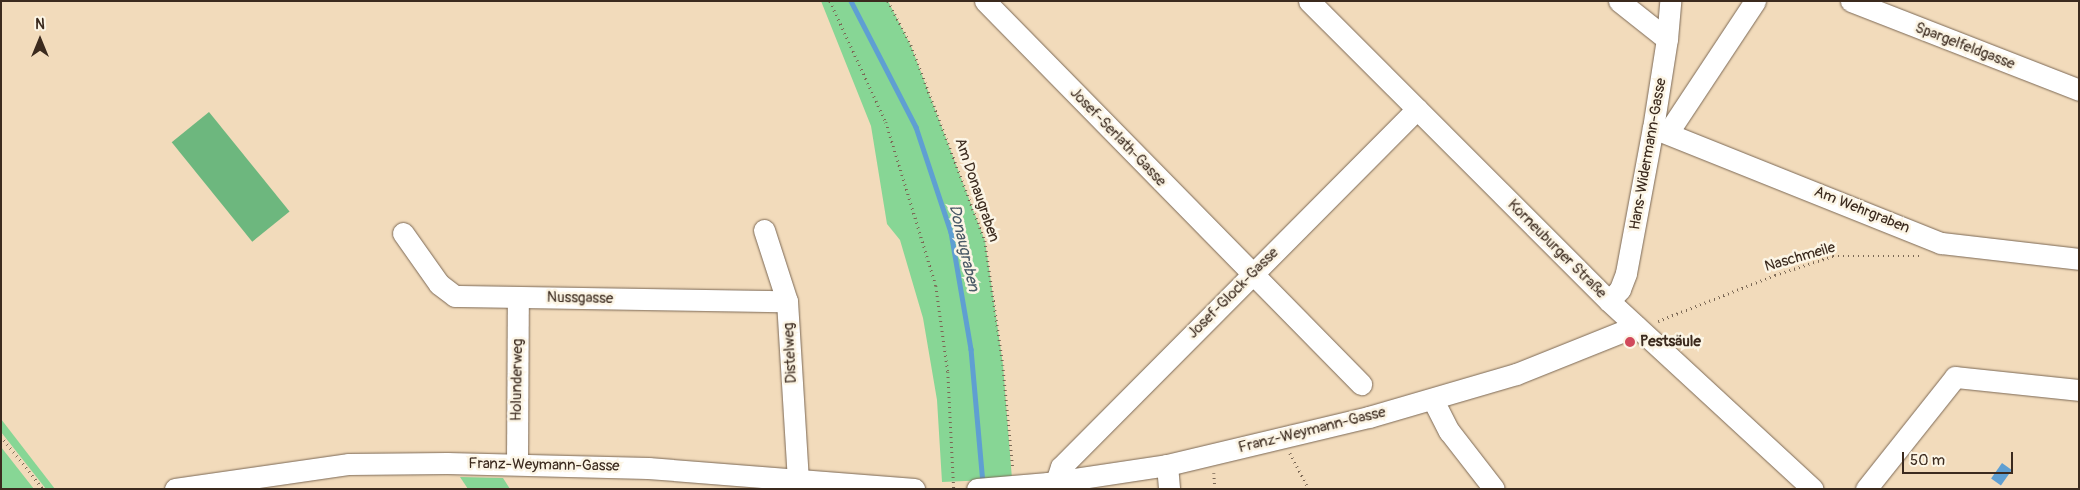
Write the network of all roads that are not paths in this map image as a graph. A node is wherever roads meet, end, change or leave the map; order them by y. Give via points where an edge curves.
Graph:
1 (985, 1) edge
2 (1309, 1) edge
3 (1619, 1) edge
4 (1670, 1) edge
5 (1756, 1) edge
6 (1851, 1) edge
7 (1667, 39) junction
8 (2079, 90) edge
9 (1417, 109) junction
10 (1661, 129) junction
11 (764, 230) dead end
12 (403, 233) dead end
13 (2079, 259) edge
14 (1251, 274) junction
15 (518, 297) junction
16 (787, 301) junction
17 (1609, 301) junction
18 (1645, 324) junction
19 (1361, 384) dead end
20 (2079, 390) edge
21 (1433, 400) junction
22 (517, 464) junction
23 (1167, 465) junction
24 (798, 479) junction
25 (1056, 482) junction
26 (176, 489) edge
27 (914, 489) edge
28 (977, 489) edge
29 (1169, 489) edge
30 (1494, 489) edge
31 (1813, 489) edge
32 (1866, 489) edge

1 - 14 street, Josef-Serlath-Gasse
2 - 9 street, Korneuburger Straße
3 - 7 street
4 - 7 street, Hans-Widermann-Gasse
5 - 10 street
6 - 8 street, Spargelfeldgasse
7 - 10 street, Hans-Widermann-Gasse
9 - 14 street, Josef-Glock-Gasse
9 - 17 street, Korneuburger Straße
10 - 13 street, Am Wehrgraben via 1940,243
10 - 17 street, Hans-Widermann-Gasse via 1624,281
11 - 16 street, Distelweg
12 - 15 street, Nussgasse via 439,284 455,296
14 - 19 street, Josef-Serlath-Gasse
14 - 25 street, Josef-Glock-Gasse via 1061,467
15 - 16 street, Nussgasse
15 - 22 street, Holunderweg
16 - 24 street, Distelweg
17 - 18 street, Korneuburger Straße
18 - 21 street, Franz-Weymann-Gasse via 1516,374
18 - 31 street, Korneuburger Straße
20 - 32 street via 1955,378
21 - 23 street, Franz-Weymann-Gasse
21 - 30 street via 1448,431
22 - 24 street, Franz-Weymann-Gasse via 648,468
22 - 26 street, Franz-Weymann-Gasse via 349,464
23 - 25 street, Franz-Weymann-Gasse
23 - 29 street
24 - 27 street, Franz-Weymann-Gasse
25 - 28 street, Franz-Weymann-Gasse

